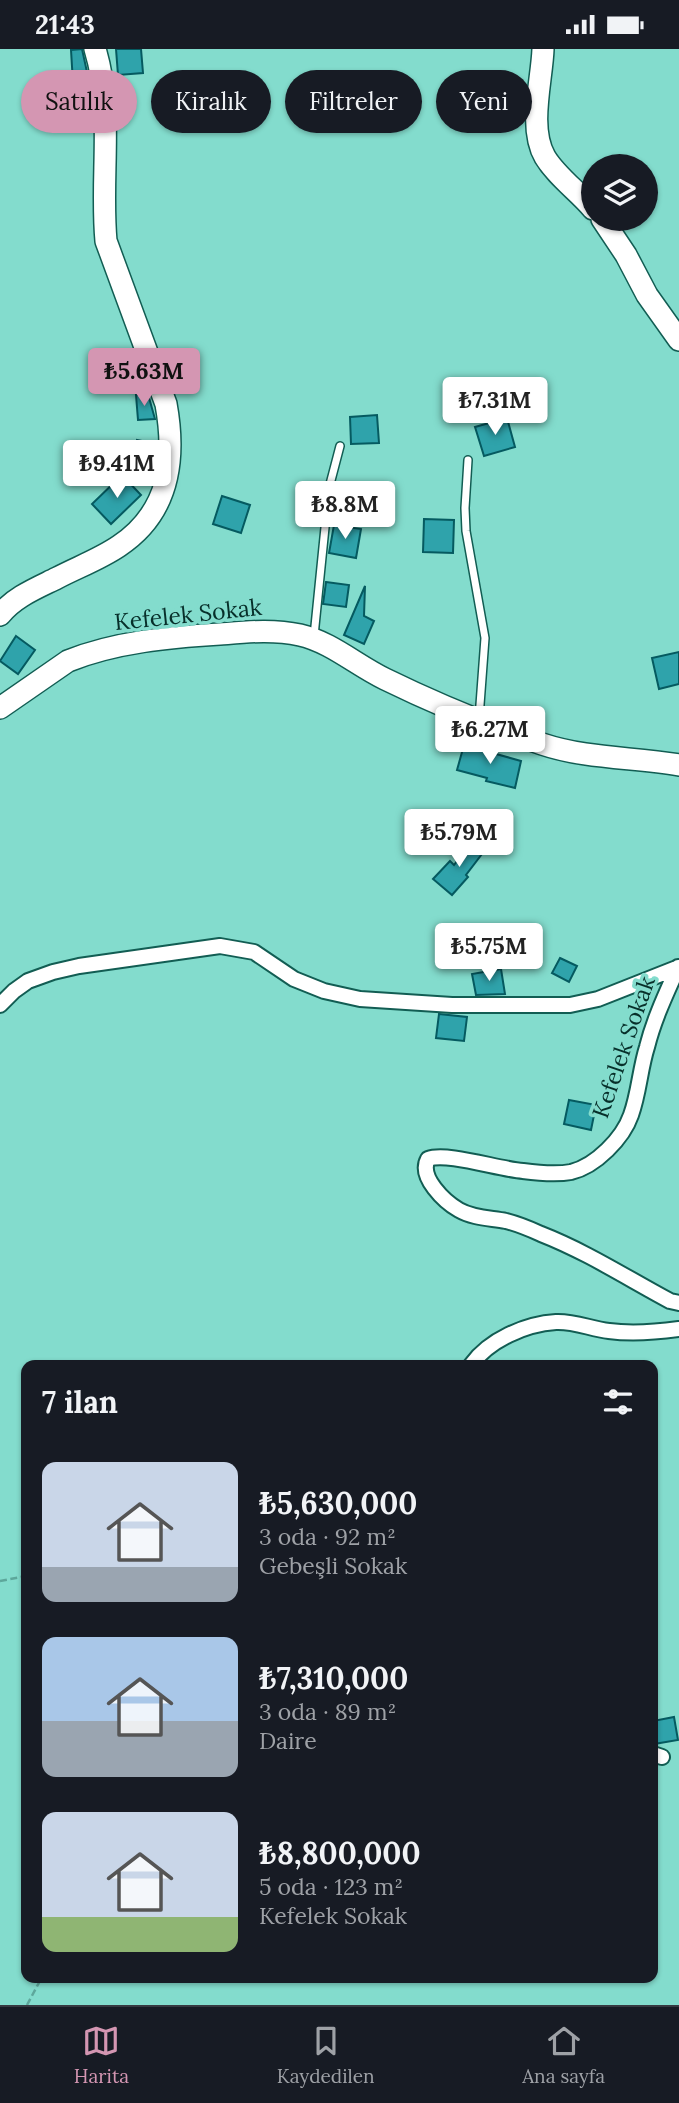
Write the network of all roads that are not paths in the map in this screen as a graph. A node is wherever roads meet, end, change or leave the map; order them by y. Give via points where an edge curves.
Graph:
1 (95, 49) edge
2 (542, 49) edge
3 (581, 197) edge
4 (610, 231) edge
5 (679, 340) edge
6 (340, 446) dead end
7 (468, 460) dead end
8 (0, 615) edge
9 (313, 640) junction
10 (0, 708) edge
11 (479, 719) junction
12 (679, 765) edge
13 (678, 967) edge
14 (0, 1005) edge
15 (679, 1303) edge
16 (679, 1329) edge
17 (475, 1360) edge

1 - 8 street via 105,93 106,241 166,404 171,432 169,472 163,495 142,528 122,545 27,592
2 - 3 street via 539,138 544,156
4 - 5 street
6 - 9 lane via 329,488
7 - 11 lane via 466,531 485,638
9 - 10 street, Kefelek Sokak via 277,631 251,631 107,649 68,660
9 - 11 street, Kefelek Sokak via 392,683
11 - 12 street, Kefelek Sokak via 554,748
13 - 14 street, Kefelek Sokak via 598,999 570,1005 360,999 294,979 254,952 220,946 79,966 28,981
13 - 15 street, Kefelek Sokak via 653,1026 626,1129 602,1154 571,1172 500,1169 444,1156 428,1159 426,1164 438,1192 457,1209 551,1238
16 - 17 street via 609,1331 555,1322 504,1338

